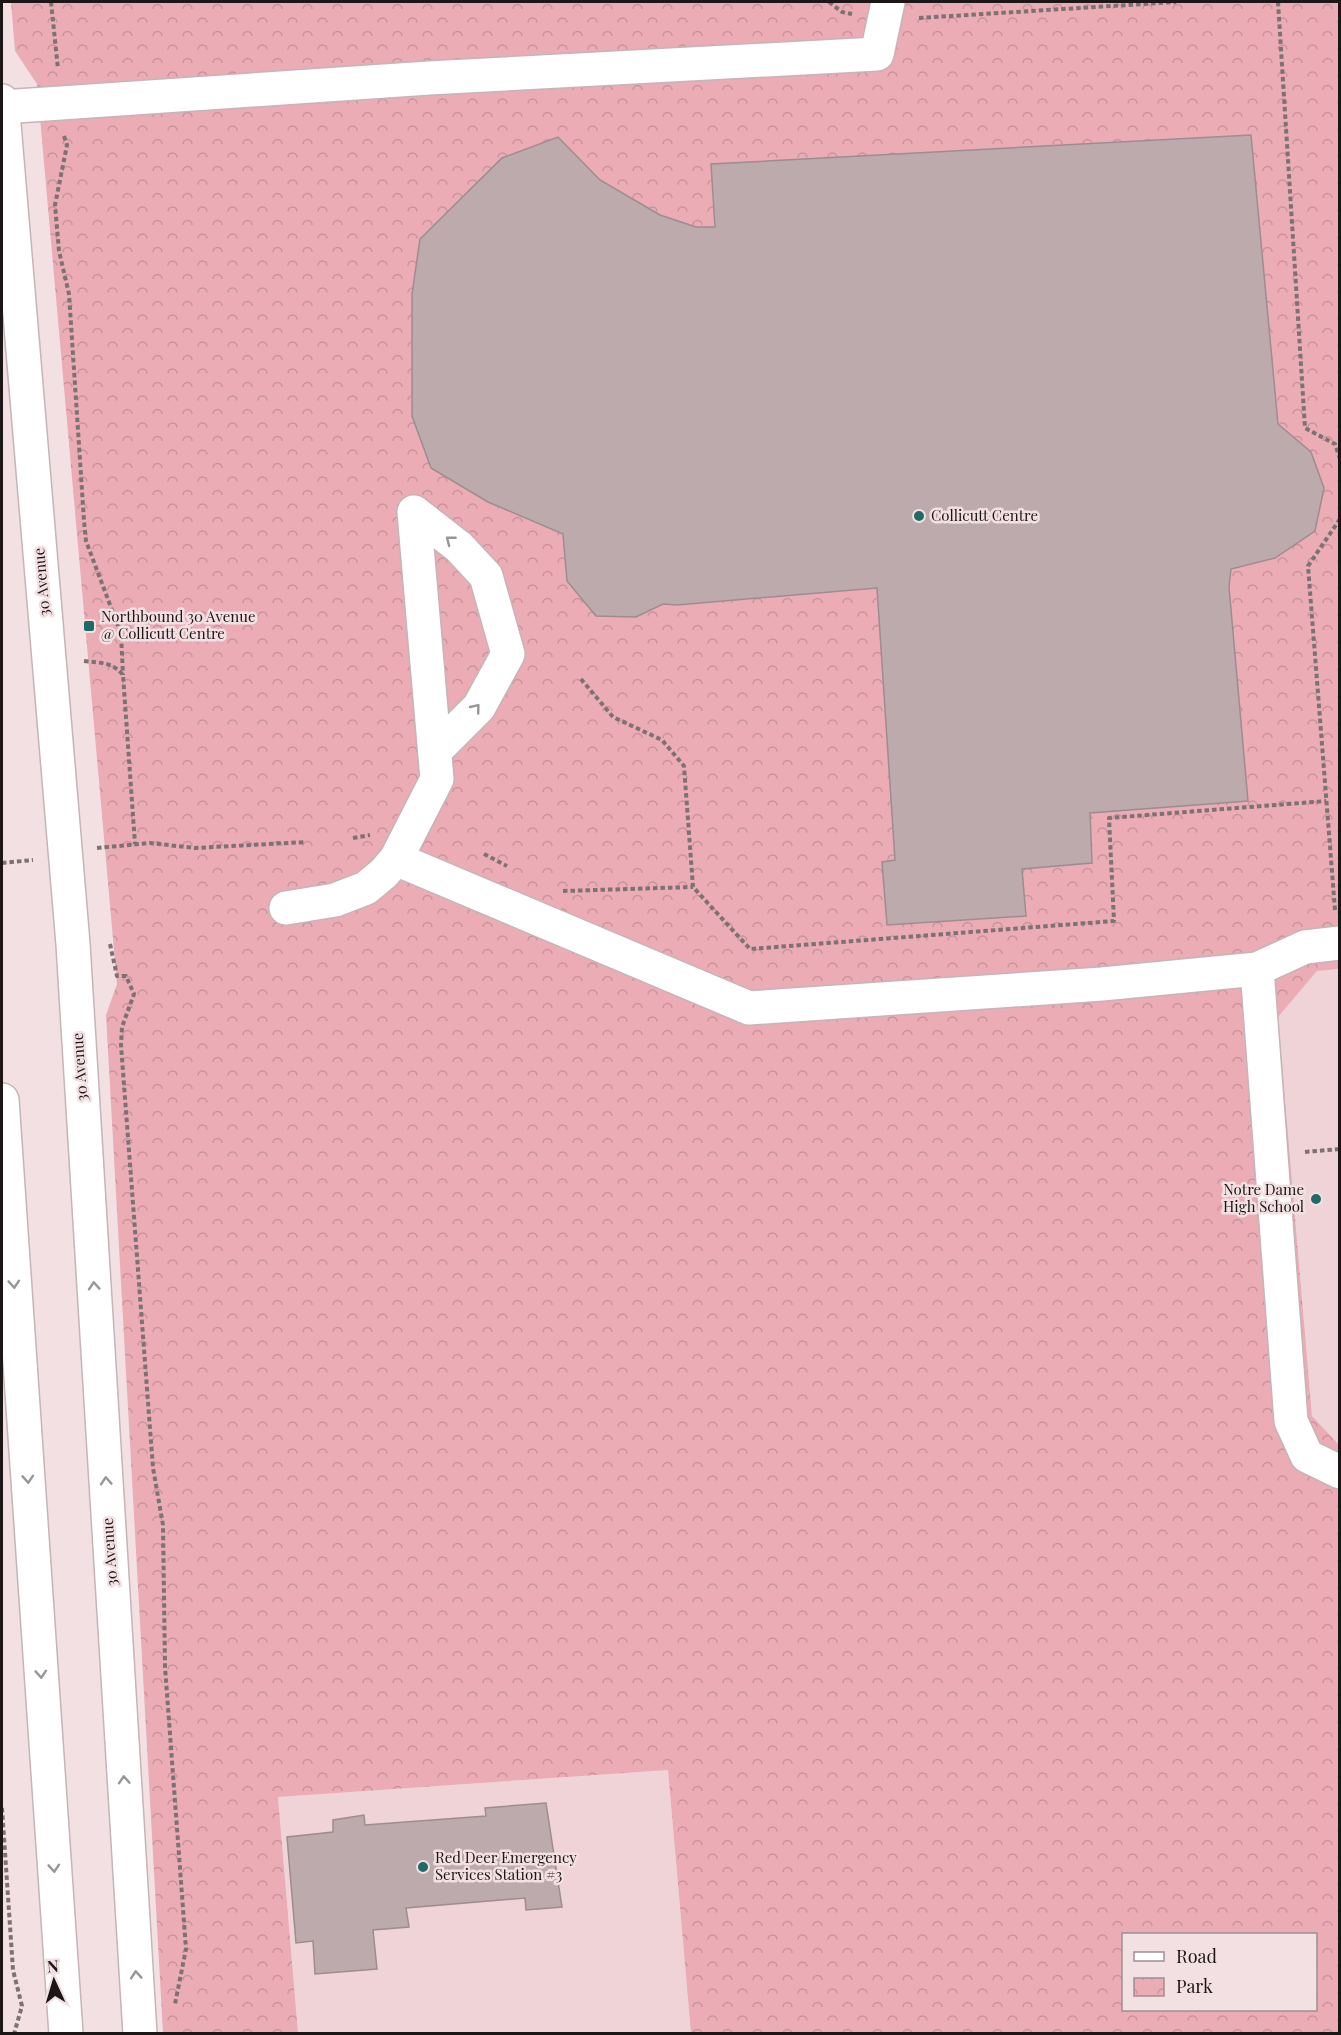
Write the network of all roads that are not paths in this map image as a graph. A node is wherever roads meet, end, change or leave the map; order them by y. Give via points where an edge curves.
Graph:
1 (885, 11) edge
2 (2, 101) edge
3 (2, 107) edge
4 (436, 750) junction
5 (396, 858) junction
6 (286, 908) dead end
7 (1339, 943) edge
8 (1257, 969) junction
9 (2, 1100) edge
10 (1340, 1472) edge
11 (66, 2034) edge
12 (140, 2034) edge

1 - 3 main road via 877,54 441,77
2 - 3 main road, 30 Avenue
12 -> 3 main road, 30 Avenue via 73,944
4 -> 4 main road via 479,707 508,654 486,576 459,547 414,513
4 - 5 main road via 436,779
5 - 6 main road via 366,888 335,900
5 - 8 main road via 749,1008 1102,984
7 - 8 main road via 1305,947
8 - 10 main road via 1291,1421 1307,1456
9 -> 11 main road

